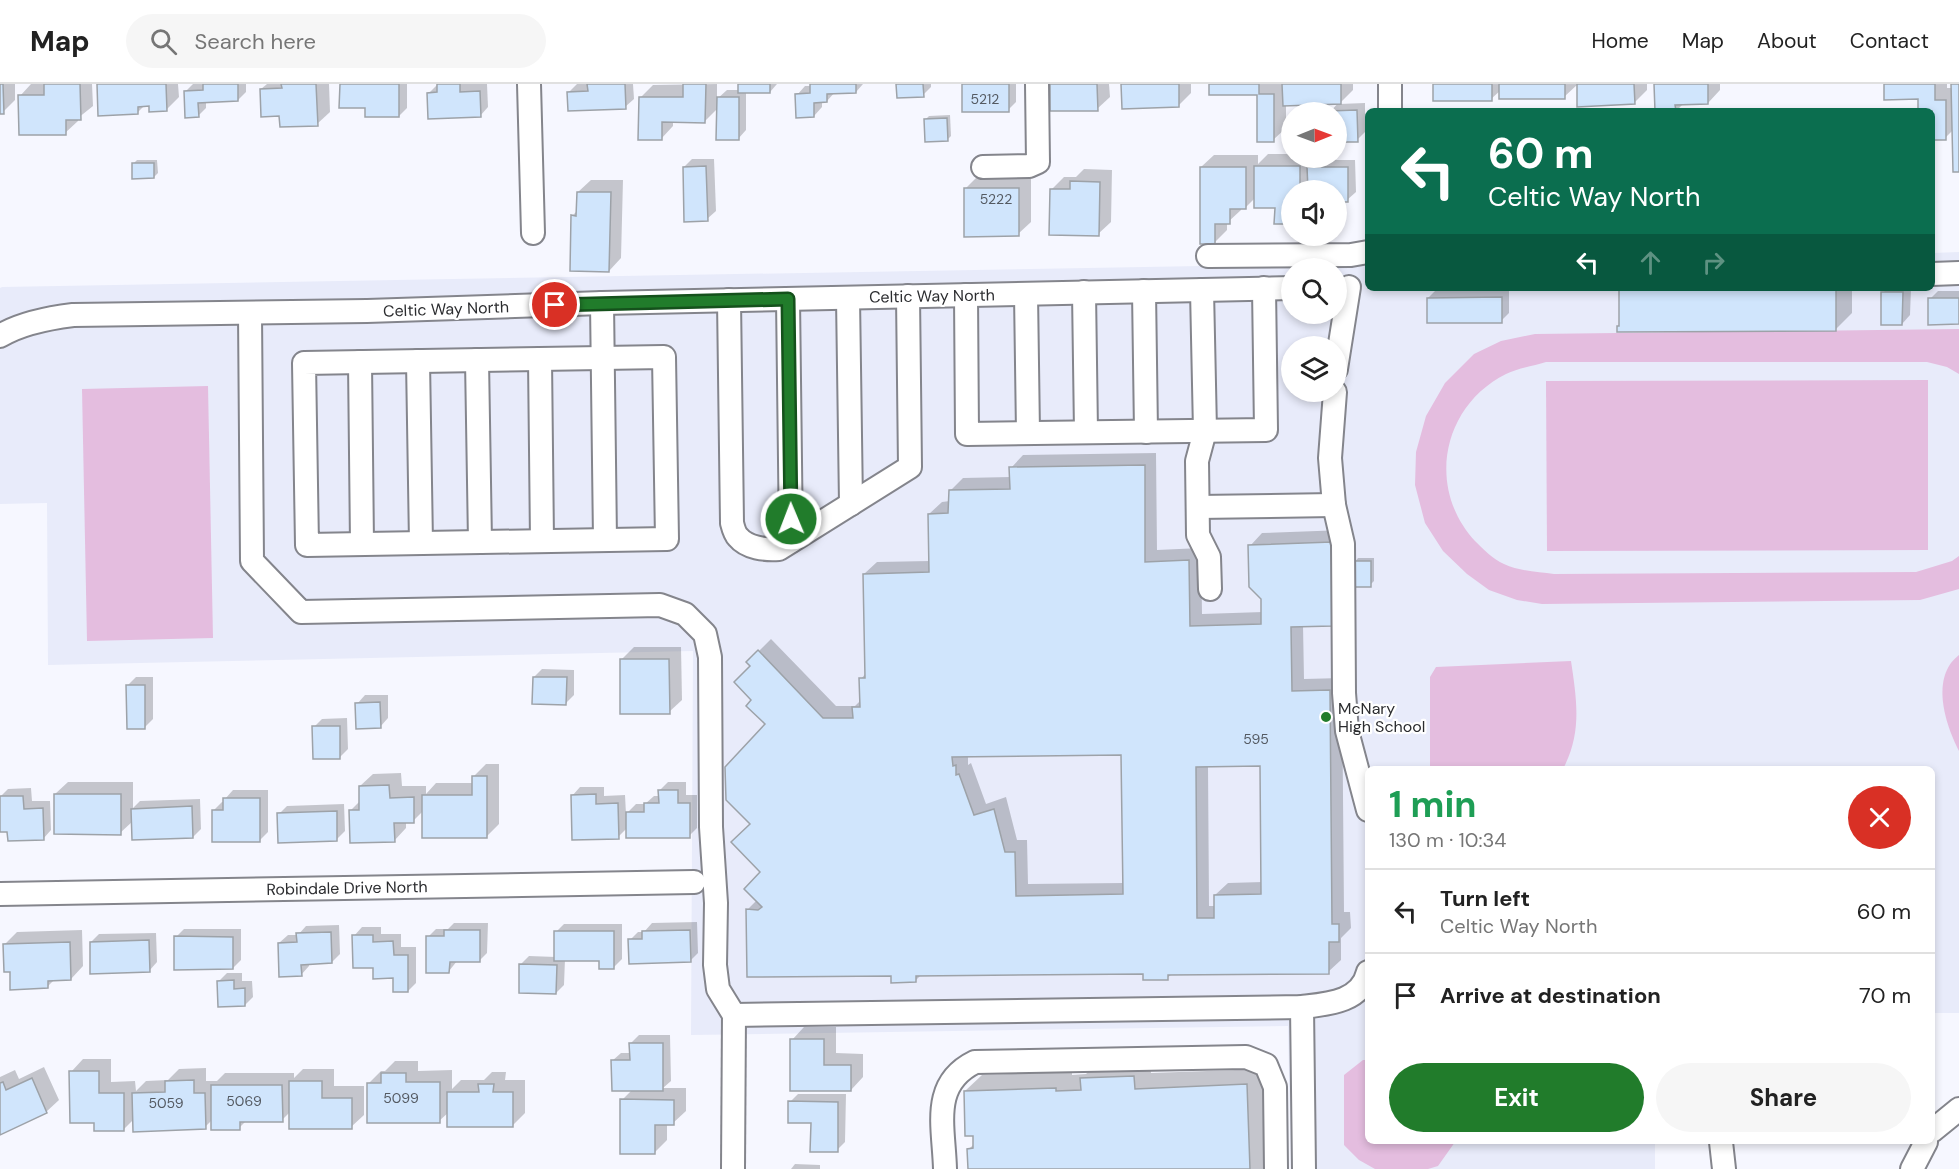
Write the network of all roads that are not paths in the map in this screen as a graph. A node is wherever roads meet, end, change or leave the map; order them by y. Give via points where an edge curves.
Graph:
1 (529, 84) edge
2 (1037, 84) edge
3 (1390, 84) edge
4 (1390, 108) edge
5 (983, 167) dead end
6 (533, 233) dead end
7 (1365, 253) edge
8 (1208, 256) dead end
9 (1959, 273) edge
10 (1935, 274) edge
11 (1351, 286) edge
12 (1264, 288) junction
13 (1281, 288) edge
14 (1202, 290) junction
15 (1144, 291) junction
16 (1084, 292) junction
17 (1026, 294) junction
18 (966, 295) junction
19 (908, 296) junction
20 (848, 298) junction
21 (788, 299) junction
22 (729, 300) junction
23 (602, 303) junction
24 (250, 313) junction
25 (0, 336) edge
26 (1342, 336) edge
27 (603, 358) junction
28 (540, 359) junction
29 (477, 360) junction
30 (418, 361) junction
31 (360, 362) junction
32 (1334, 402) edge
33 (1205, 431) junction
34 (1086, 432) junction
35 (1146, 432) junction
36 (1028, 433) junction
37 (851, 504) junction
38 (1334, 505) junction
39 (1198, 507) junction
40 (605, 540) junction
41 (543, 541) junction
42 (791, 541) junction
43 (480, 542) junction
44 (421, 543) junction
45 (362, 544) junction
46 (1210, 589) dead end
47 (1365, 799) edge
48 (694, 882) dead end
49 (0, 894) edge
50 (1365, 980) edge
51 (1302, 1006) junction
52 (734, 1015) junction
53 (1959, 1109) edge
54 (1935, 1129) edge
55 (1721, 1144) edge
56 (1925, 1144) edge
57 (733, 1169) edge
58 (945, 1169) edge
59 (1276, 1169) edge
60 (1304, 1169) edge
61 (1724, 1169) edge
62 (1912, 1169) edge

1 - 6 street
2 - 5 street via 1038,162 1029,166
3 - 4 street
7 - 8 street
9 - 10 street
11 - 26 street
12 - 13 street, Celtic Way North
12 - 14 street, Celtic Way North
12 - 33 street via 1266,430
14 - 15 street, Celtic Way North
14 - 33 street
15 - 16 street, Celtic Way North
15 - 35 street
16 - 17 street, Celtic Way North
16 - 34 street
17 - 18 street, Celtic Way North
17 - 36 street
18 - 19 street, Celtic Way North
18 - 36 street via 967,434
19 - 20 street, Celtic Way North
19 - 37 street via 910,467
20 - 21 street, Celtic Way North
20 - 37 street
21 - 22 street, Celtic Way North
21 - 42 street
22 - 23 street, Celtic Way North
22 - 42 street via 732,524 737,537 765,550 779,549
23 - 24 street, Celtic Way North
23 - 27 street
24 - 25 street, Celtic Way North via 73,315 51,318
24 - 52 street via 252,561 301,612 660,605 686,614 705,634 710,657 715,965 718,989
27 - 28 street
27 - 40 street
27 - 40 street via 664,357 667,539
28 - 29 street
28 - 41 street
29 - 30 street
29 - 43 street
30 - 31 street
30 - 44 street
31 - 45 street
31 - 45 street via 304,363 307,545
32 - 38 street via 1330,458
33 - 35 street
33 - 39 street via 1197,461
34 - 35 street
34 - 36 street
37 - 42 street
38 - 39 street
38 - 47 street via 1343,544 1347,731
39 - 46 street via 1198,535 1209,557
40 - 41 street
41 - 43 street
43 - 44 street
44 - 45 street
48 - 49 street, Robindale Drive North
50 - 51 street via 1351,997
51 - 52 street
51 - 60 street
52 - 57 street
53 - 54 street
55 - 61 street
56 - 62 street
58 - 59 street via 943,1098 962,1068 975,1062 1246,1057 1266,1065 1275,1087

